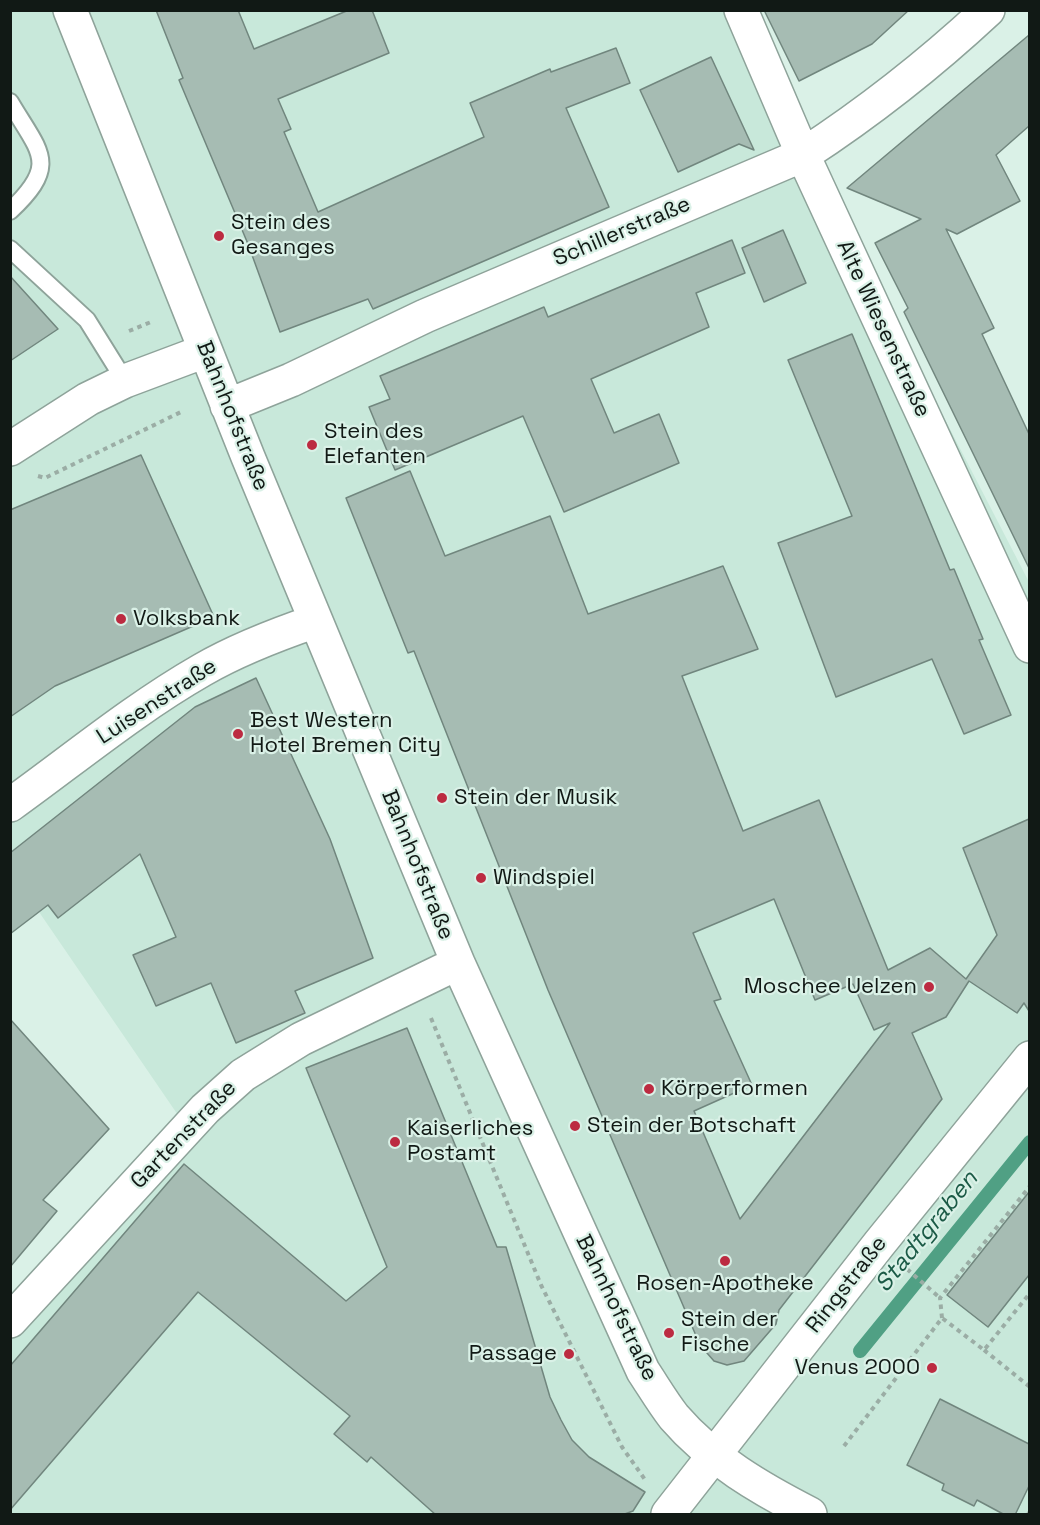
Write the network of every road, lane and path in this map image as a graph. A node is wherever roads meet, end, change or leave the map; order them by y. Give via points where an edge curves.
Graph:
1 (70, 10) edge
2 (741, 10) edge
3 (988, 10) edge
4 (10, 102) edge
5 (803, 155) junction
6 (10, 211) edge
7 (10, 249) edge
8 (205, 351) junction
9 (125, 381) junction
10 (227, 406) junction
11 (183, 411) dead end
12 (10, 449) edge
13 (33, 475) dead end
14 (316, 621) junction
15 (1029, 646) edge
16 (10, 805) edge
17 (458, 963) junction
18 (431, 1017) dead end
19 (1029, 1058) edge
20 (1029, 1186) edge
21 (909, 1271) dead end
22 (1029, 1293) edge
23 (940, 1298) junction
24 (942, 1318) junction
25 (10, 1321) edge
26 (984, 1350) junction
27 (1029, 1387) edge
28 (844, 1446) dead end
29 (713, 1455) junction
30 (671, 1510) edge
31 (810, 1515) edge

1 - 8 street, Bahnhofstraße
2 - 5 street, Alte Wiesenstraße
3 - 5 street, Schillerstraße via 939,55 859,118
4 - 6 lane via 40,153 41,171 33,190
5 - 10 street, Schillerstraße via 425,316
5 - 15 street, Alte Wiesenstraße
7 - 9 lane via 87,320
8 - 9 street
8 - 10 street, Bahnhofstraße
9 - 12 street via 88,399
10 - 14 street, Bahnhofstraße
11 - 13 path via 45,478
14 - 16 street, Luisenstraße via 275,635 203,669 117,724
14 - 17 street, Bahnhofstraße
17 - 25 street, Gartenstraße via 301,1039 243,1075 205,1109
17 - 29 street, Bahnhofstraße via 643,1371 674,1417
18 - 30 path via 541,1285 593,1392 622,1447
19 - 29 street, Ringstraße
20 - 23 path
21 - 23 path
22 - 26 path
23 - 24 path
24 - 26 path
24 - 28 path
26 - 27 path
29 - 30 street, Ringstraße
29 - 31 street, Bahnhofstraße via 761,1489

